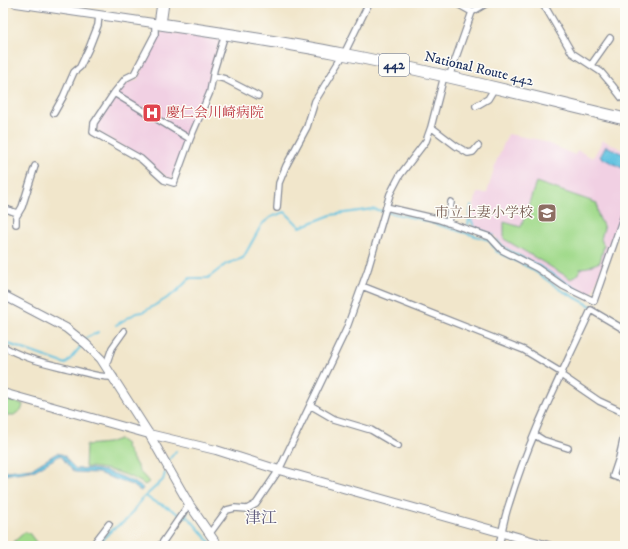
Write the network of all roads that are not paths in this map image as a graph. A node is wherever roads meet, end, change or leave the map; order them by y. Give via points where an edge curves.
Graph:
1 (16, 3) edge
2 (163, 3) edge
3 (369, 3) edge
4 (456, 3) edge
5 (487, 3) edge
6 (541, 3) edge
7 (472, 12) junction
8 (99, 15) junction
9 (158, 24) junction
10 (225, 34) junction
11 (610, 38) dead end
12 (344, 54) junction
13 (591, 65) junction
14 (213, 76) junction
15 (447, 77) junction
16 (494, 89) junction
17 (114, 93) junction
18 (258, 96) dead end
19 (625, 100) edge
20 (476, 106) dead end
21 (54, 113) dead end
22 (625, 119) edge
23 (431, 127) junction
24 (190, 139) junction
25 (478, 146) dead end
26 (35, 166) dead end
27 (451, 202) dead end
28 (3, 208) edge
29 (277, 208) dead end
30 (386, 210) junction
31 (625, 212) edge
32 (17, 213) junction
33 (448, 223) junction
34 (16, 224) dead end
35 (362, 286) junction
36 (3, 295) edge
37 (625, 330) edge
38 (124, 331) dead end
39 (3, 346) edge
40 (106, 365) junction
41 (562, 374) junction
42 (114, 377) junction
43 (3, 392) edge
44 (310, 405) junction
45 (625, 413) edge
46 (625, 432) edge
47 (149, 434) junction
48 (535, 434) junction
49 (398, 446) dead end
50 (568, 448) dead end
51 (279, 470) junction
52 (625, 480) edge
53 (189, 504) junction
54 (108, 524) dead end
55 (210, 533) junction
56 (502, 533) junction
57 (92, 546) edge
58 (160, 546) edge
59 (218, 546) edge
60 (499, 546) edge
61 (549, 546) edge

1 - 8 street
2 - 9 highway
3 - 12 street
4 - 7 street
5 - 7 street
6 - 13 street via 572,53
7 - 15 street
8 - 9 street
8 - 21 street via 89,48
9 - 10 highway, National Route 442 / 442
9 - 17 street via 134,74 126,78
10 - 12 highway, National Route 442 / 442
10 - 14 street
11 - 13 street
12 - 15 highway, National Route 442 / 442
12 - 29 street via 316,101 307,127 286,166 279,183
13 - 19 street via 601,72
14 - 18 street via 226,79
14 - 24 street via 210,92
15 - 16 highway, National Route 442 / 442
15 - 23 street
16 - 20 street via 488,99
16 - 22 highway, National Route 442 / 442
17 - 24 street
17 - 24 street via 94,123 93,132 141,159 164,180 174,183
23 - 25 street via 468,153 473,152
23 - 30 street via 426,141 400,175 390,194
26 - 32 street via 22,207
27 - 33 street
28 - 32 street
30 - 33 street
30 - 35 street
31 - 33 street via 594,301 502,250 490,237
32 - 34 street
35 - 41 street via 524,350
35 - 44 street via 346,330
36 - 40 street via 66,328
37 - 41 street via 590,310
38 - 40 street via 112,348
39 - 42 street via 11,352 55,366 103,378
40 - 42 street
41 - 45 street via 599,401
41 - 48 street
42 - 47 street
43 - 47 street
44 - 49 street via 334,419 371,430
44 - 51 street
46 - 52 street via 613,476
47 - 51 street via 216,450
47 - 53 street
48 - 50 street via 543,440
48 - 56 street via 508,505
51 - 55 street via 256,504 247,509 227,510
51 - 56 street
53 - 55 street
53 - 58 street
54 - 57 street
55 - 59 street
56 - 60 street
56 - 61 street

